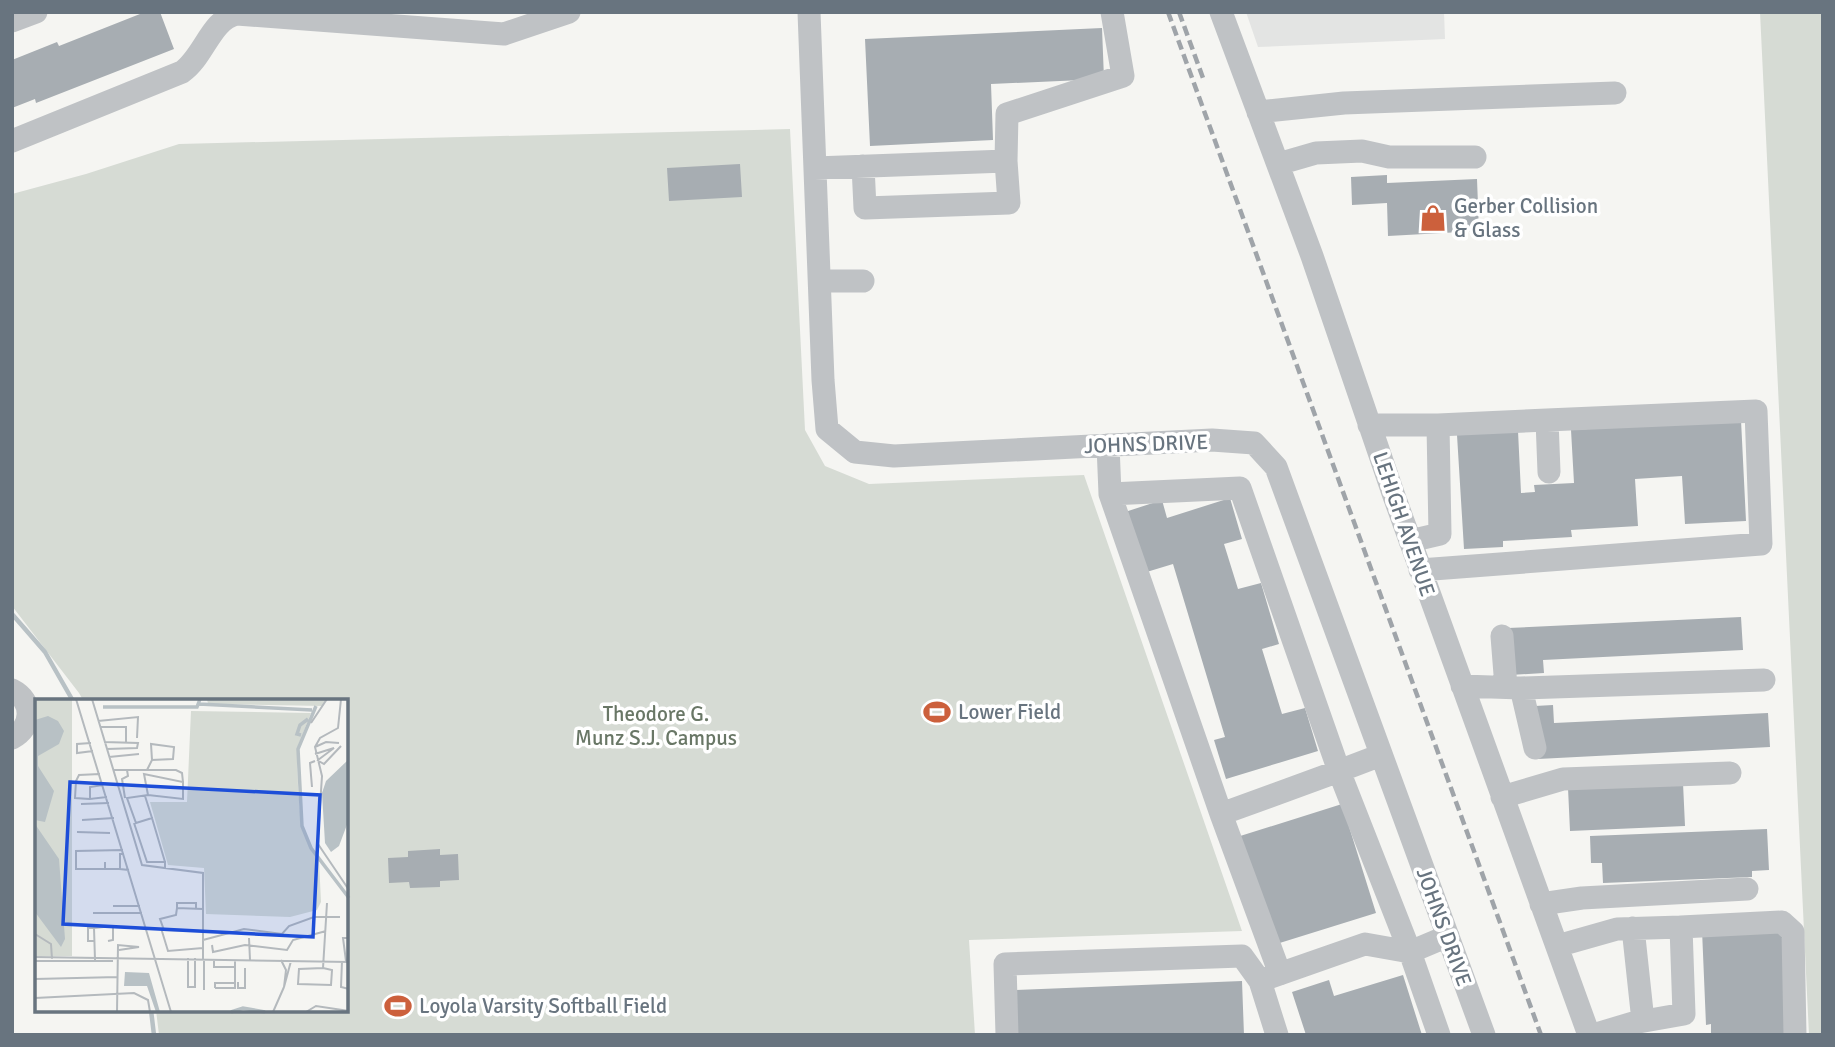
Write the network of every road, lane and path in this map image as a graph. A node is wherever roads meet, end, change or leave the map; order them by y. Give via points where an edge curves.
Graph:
1 (36, 12) edge
2 (569, 12) edge
3 (809, 12) edge
4 (1112, 12) edge
5 (1221, 12) edge
6 (12, 21) edge
7 (1615, 93) dead end
8 (1258, 112) junction
9 (12, 141) edge
10 (1475, 157) dead end
11 (1006, 162) junction
12 (1278, 164) junction
13 (863, 166) junction
14 (816, 168) junction
15 (820, 281) junction
16 (863, 281) dead end
17 (1547, 419) junction
18 (1370, 425) junction
19 (1438, 425) junction
20 (1108, 445) junction
21 (1549, 472) dead end
22 (1110, 495) junction
23 (1410, 541) junction
24 (1420, 570) junction
25 (1502, 636) dead end
26 (1765, 680) dead end
27 (1462, 686) junction
28 (1514, 687) junction
29 (12, 690) edge
30 (12, 738) edge
31 (1535, 748) dead end
32 (1381, 755) junction
33 (1339, 771) junction
34 (1730, 773) dead end
35 (1502, 797) junction
36 (1221, 814) junction
37 (1748, 889) dead end
38 (1541, 904) junction
39 (1681, 927) junction
40 (1633, 928) junction
41 (1448, 936) junction
42 (1557, 946) junction
43 (1410, 951) junction
44 (1270, 977) junction
45 (1643, 1021) junction
46 (1007, 1035) edge
47 (1277, 1035) edge
48 (1439, 1035) edge
49 (1484, 1035) edge
50 (1591, 1035) edge
51 (1795, 1035) edge

1 - 6 street
2 - 9 street via 504,34 228,16 182,72
3 - 14 street, JOHNS DRIVE
4 - 11 street via 1123,76 1007,114
5 - 8 street, LEHIGH AVENUE
7 - 8 street via 1344,103
8 - 12 street, LEHIGH AVENUE
10 - 12 street via 1389,158 1362,151 1316,153
11 - 13 street
11 - 13 street via 1009,203 865,208
12 - 18 street, LEHIGH AVENUE
13 - 14 street
14 - 15 street, JOHNS DRIVE
15 - 16 street
15 - 20 street, JOHNS DRIVE via 827,429 855,452 894,456
17 - 19 street
17 - 21 street
17 - 24 street via 1756,411 1761,544
18 - 19 street
18 - 23 street, LEHIGH AVENUE
19 - 23 street via 1440,534
20 - 22 street
20 - 32 street, JOHNS DRIVE via 1212,440 1254,443 1276,467
22 - 33 street via 1240,488
22 - 36 street
23 - 24 street, LEHIGH AVENUE
24 - 27 street, LEHIGH AVENUE
25 - 28 street
26 - 28 street
27 - 28 street
27 - 35 street, LEHIGH AVENUE
28 - 31 street
29 - 30 street via 23,698 29,715 23,731
32 - 33 street
32 - 41 street, JOHNS DRIVE
33 - 36 street
33 - 43 street
34 - 35 street via 1563,779
35 - 38 street, LEHIGH AVENUE
36 - 44 street
37 - 38 street
38 - 42 street, LEHIGH AVENUE
39 - 40 street
39 - 45 street via 1684,1014
39 - 51 street via 1782,922 1793,932
40 - 42 street
40 - 45 street
41 - 43 street
41 - 49 street, JOHNS DRIVE
42 - 50 street, LEHIGH AVENUE
43 - 44 street via 1365,944
43 - 48 street
44 - 46 street via 1242,956 1005,964
44 - 47 street
45 - 50 street

